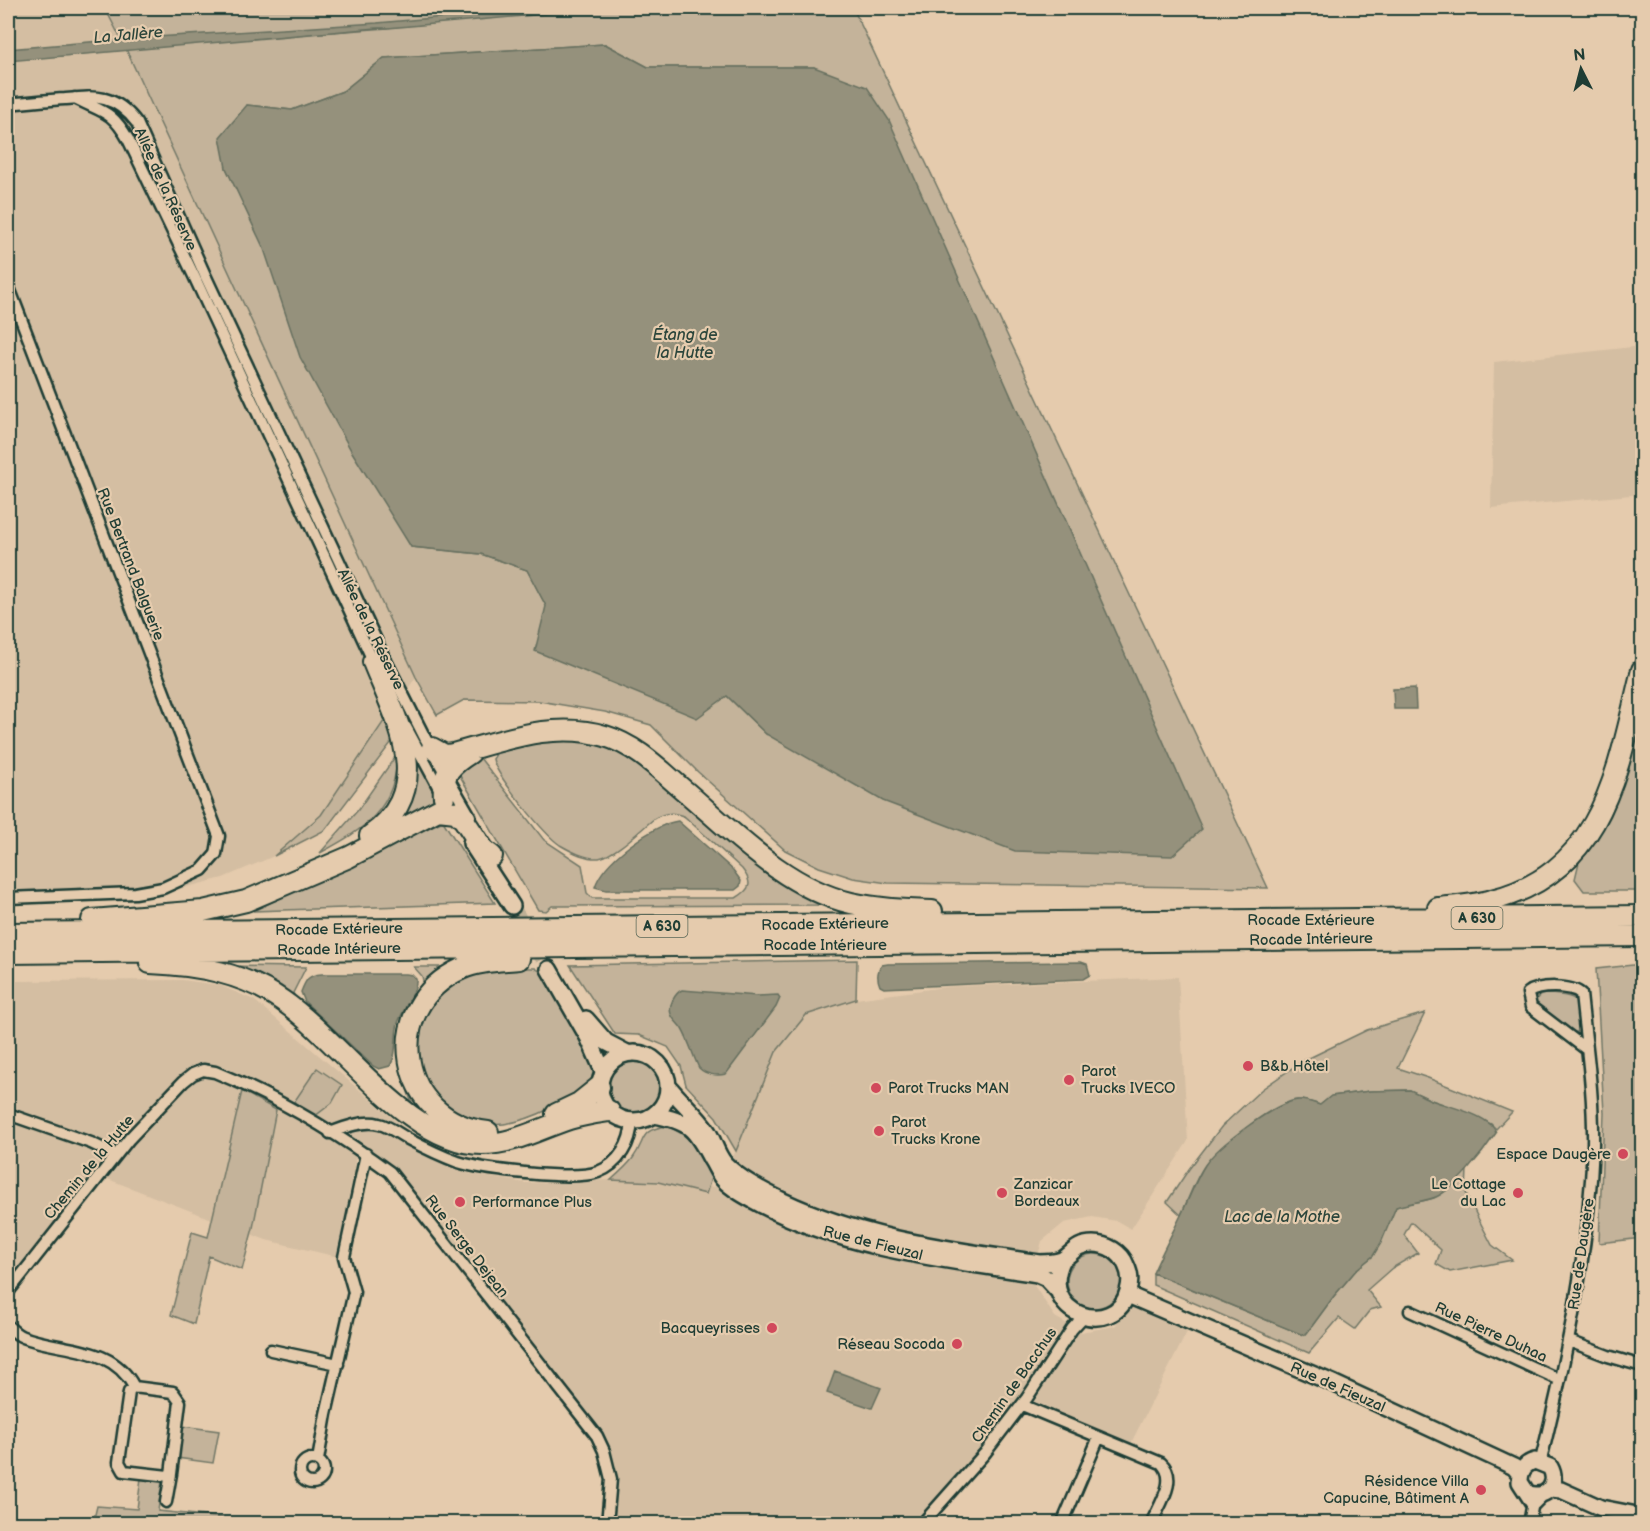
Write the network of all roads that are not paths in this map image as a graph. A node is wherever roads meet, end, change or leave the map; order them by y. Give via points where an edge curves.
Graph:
1 (75, 98) junction
2 (8, 104) edge
3 (8, 285) edge
4 (373, 662) junction
5 (1642, 670) edge
6 (480, 747) junction
7 (432, 748) junction
8 (446, 775) junction
9 (448, 804) junction
10 (492, 856) junction
11 (326, 866) junction
12 (8, 898) edge
13 (1642, 916) edge
14 (1311, 920) junction
15 (1136, 921) junction
16 (10, 933) edge
17 (1642, 936) edge
18 (587, 947) junction
19 (75, 952) junction
20 (8, 953) edge
21 (1586, 1049) junction
22 (627, 1053) junction
23 (203, 1070) joint
24 (601, 1079) junction
25 (669, 1087) junction
26 (609, 1111) junction
27 (8, 1114) edge
28 (654, 1115) junction
29 (632, 1121) junction
30 (330, 1133) junction
31 (366, 1154) junction
32 (116, 1155) junction
33 (1063, 1259) junction
34 (1057, 1290) junction
35 (8, 1292) edge
36 (1128, 1295) junction
37 (1410, 1311) dead end
38 (1084, 1317) junction
39 (8, 1326) edge
40 (1569, 1341) junction
41 (271, 1350) dead end
42 (338, 1364) junction
43 (1642, 1366) edge
44 (1560, 1380) junction
45 (134, 1387) junction
46 (1022, 1405) junction
47 (1099, 1437) junction
48 (318, 1460) dead end
49 (1531, 1465) junction
50 (171, 1474) junction
51 (1545, 1492) junction
52 (166, 1502) dead end
53 (1642, 1516) edge
54 (607, 1524) edge
55 (922, 1524) edge
56 (1062, 1524) edge
57 (1151, 1524) edge
58 (1529, 1524) edge

1 - 2 street
1 - 4 street, Allée de la Réserve via 110,115 128,139
1 - 7 street, Allée de la Réserve via 94,96 115,103 141,131 355,596
3 - 12 street, Rue Bertrand Balguerie via 219,836 216,854 202,870 163,888 135,893
4 - 9 street, Allée de la Réserve
4 - 11 highway via 404,742 408,763 406,786 402,800 384,826
5 - 14 highway via 1609,796 1575,850 1548,874 1526,888 1481,903
6 - 7 highway via 449,754
6 - 8 highway via 454,763
6 - 15 highway via 523,734 562,731 616,740 642,753 778,869 814,890 849,902 880,908
7 - 8 street, Allée de la Réserve
8 - 9 highway via 443,789
8 - 10 street, Allée de la Réserve
9 - 10 highway
9 - 10 street, Allée de la Réserve via 516,906
9 - 11 highway via 445,809 431,812
11 - 16 highway via 225,908 51,921
13 - 14 highway, Rocade Extérieure / A 630
14 - 15 highway, Rocade Extérieure / A 630
15 - 16 highway, Rocade Extérieure / A 630
17 - 18 highway, Rocade Intérieure / A 630
18 - 19 highway, Rocade Intérieure / A 630
18 - 24 highway via 566,958 493,961 451,975 432,989 417,1009 409,1032 409,1058 420,1091 429,1104 455,1124 472,1130 512,1131 530,1125 579,1104
19 - 20 highway, Rocade Intérieure / A 630
19 - 26 highway via 100,962 186,965 255,985 284,1001 413,1120 452,1139 482,1144 501,1142 570,1119
21 - 21 street, Rue de Daugère via 1532,1007 1528,993 1541,987 1578,991
21 - 40 street, Rue de Daugère via 1592,1099 1591,1185
22 - 24 street via 612,1060
22 - 24 street via 606,1042 587,1021 552,968 588,1036
22 - 25 street via 644,1054 659,1063
23 - 30 street, Rue Serge Dejean via 228,1077
23 - 32 street, Chemin de la Hutte via 183,1082
24 - 26 street via 604,1104
25 - 28 street via 664,1103
25 - 33 street, Rue de Fieuzal via 708,1132 724,1162 748,1181 803,1210 837,1224 929,1246 1039,1263
26 - 29 street
27 - 32 street
28 - 29 street
28 - 34 street, Rue de Fieuzal via 676,1118 685,1124 700,1137 724,1180 797,1222 878,1247 1037,1274
29 - 30 street via 625,1148 613,1163 601,1171 582,1174 478,1167 456,1161 380,1124
30 - 31 street, Rue Serge Dejean
31 - 42 street via 344,1257 354,1292
31 - 54 street, Rue Serge Dejean via 390,1172 597,1436 611,1479
32 - 35 street, Chemin de la Hutte
33 - 34 street via 1058,1269
33 - 36 street, Rue de Fieuzal via 1074,1249 1093,1244 1116,1251 1129,1271
34 - 38 street, Rue de Fieuzal via 1067,1307
36 - 38 street via 1114,1311
36 - 49 street, Rue de Fieuzal
37 - 44 street, Rue Pierre Duhaa
38 - 46 street, Chemin de Bacchus
39 - 45 street via 21,1337 96,1354 128,1374
40 - 43 street
40 - 44 street, Rue de Daugère
41 - 42 street
42 - 48 street
44 - 49 street, Rue de Daugère
45 - 50 street via 173,1392 180,1402
45 - 50 street via 129,1392 121,1467 124,1471 164,1477
46 - 47 street
46 - 55 street, Chemin de Bacchus
47 - 56 street
47 - 57 street via 1166,1468 1170,1481
49 - 51 street via 1552,1471
49 - 51 street via 1520,1482 1523,1489
50 - 52 street
51 - 53 street
51 - 58 street

